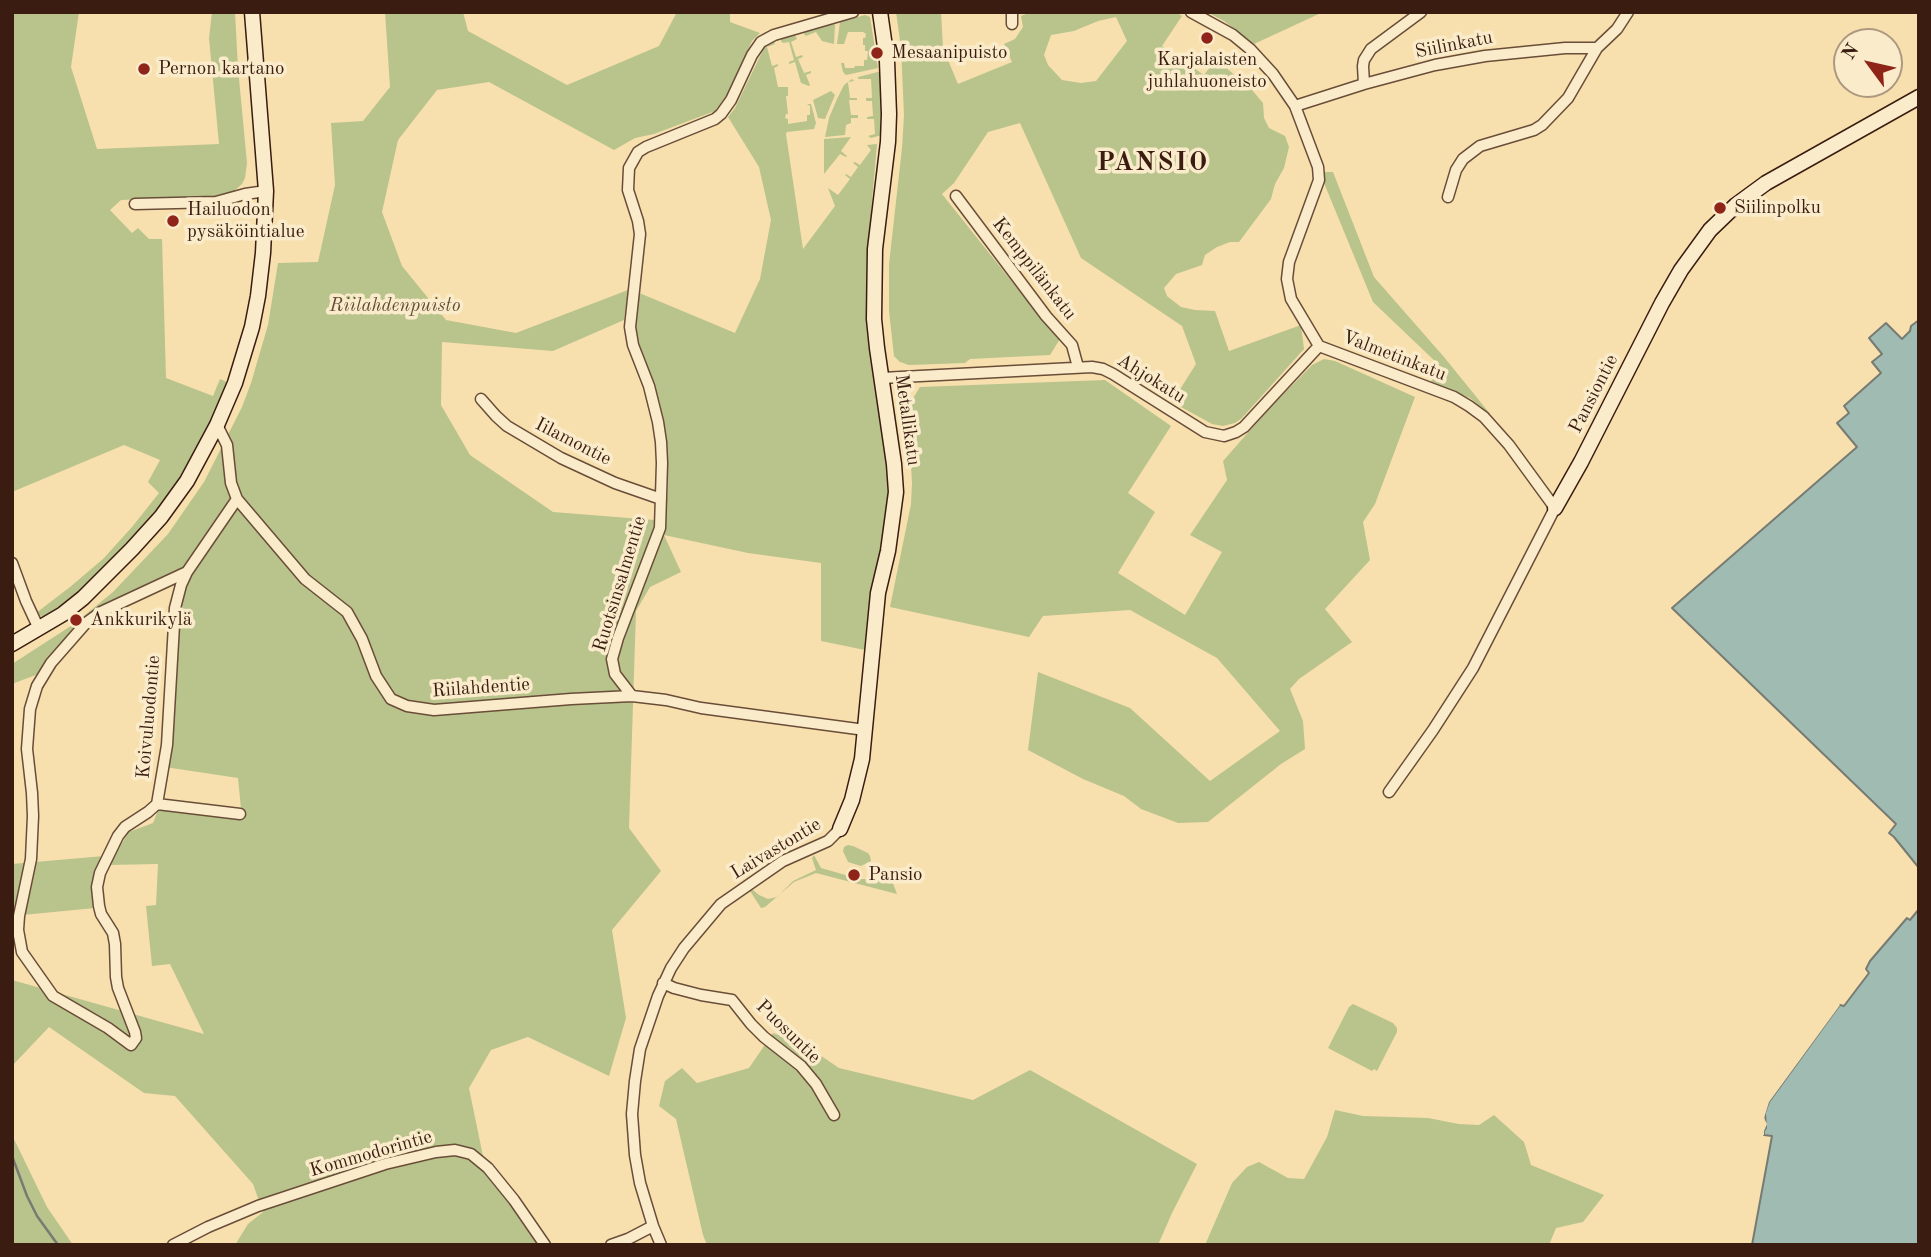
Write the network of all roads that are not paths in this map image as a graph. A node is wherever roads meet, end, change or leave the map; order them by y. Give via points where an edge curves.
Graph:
1 (252, 12) edge
2 (853, 12) edge
3 (880, 12) edge
4 (1191, 12) edge
5 (1421, 12) edge
6 (1629, 12) edge
7 (1597, 48) junction
8 (1364, 84) junction
9 (1919, 97) edge
10 (1295, 106) junction
11 (266, 191) junction
12 (956, 196) dead end
13 (1448, 198) dead end
14 (135, 204) dead end
15 (1319, 346) junction
16 (1078, 367) junction
17 (882, 378) junction
18 (481, 399) dead end
19 (217, 425) junction
20 (237, 499) junction
21 (661, 499) junction
22 (1555, 508) junction
23 (12, 563) edge
24 (187, 572) junction
25 (39, 629) junction
26 (12, 644) edge
27 (632, 696) junction
28 (865, 730) junction
29 (1389, 792) dead end
30 (157, 804) junction
31 (240, 814) dead end
32 (840, 829) joint
33 (663, 983) junction
34 (834, 1115) dead end
35 (653, 1226) junction
36 (173, 1245) edge
37 (545, 1245) edge
38 (611, 1245) edge
39 (661, 1245) edge

1 - 11 street
2 - 21 street, Ruotsinsalmentie via 761,42 721,114 646,147 629,168 628,190 640,234 629,327 662,442
3 - 17 street, Metallikatu via 889,89 874,278
4 - 10 street, Valmetinkatu via 1250,49
5 - 8 street via 1371,49 1363,66
6 - 7 street
7 - 8 street, Siilinkatu via 1485,56
7 - 13 street via 1568,98 1542,125 1480,146 1463,159
8 - 10 street, Siilinkatu
9 - 22 street, Pansiontie via 1766,183 1710,230 1662,303
10 - 15 street, Valmetinkatu via 1320,172 1287,279 1292,299
11 - 14 street via 216,202
11 - 19 street via 252,327
12 - 16 street, Kemppilänkatu via 1072,345
15 - 16 street, Ahjokatu via 1244,427 1224,436 1205,432 1103,369
15 - 22 street, Valmetinkatu via 1469,405 1509,444
16 - 17 street, Ahjokatu
17 - 28 street, Metallikatu via 896,492 878,593
18 - 21 street, Iilamontie via 507,426 561,458
19 - 20 street, Riilahdentie via 227,446
19 - 25 street via 161,517 83,598
20 - 24 street, Koivuluodontie
20 - 27 street, Riilahdentie via 305,579 347,612 391,699 435,710
21 - 27 street, Ruotsinsalmentie via 660,528 612,659 615,674
22 - 29 street, Pansiontie via 1473,668
23 - 25 street
24 - 30 street, Koivuluodontie via 175,608 167,745
24 - 30 street, Koivuluodontie via 86,623 42,677 28,719 33,816 31,859 19,916 22,952 53,996 131,1045 135,1032 118,988 113,933 99,906 97,887 118,836
25 - 26 street
27 - 28 street, Riilahdentie
28 - 32 street, Metallikatu via 852,800
30 - 31 street
32 - 33 street, Laivastontie via 828,841 783,861 721,904 684,948
33 - 34 street, Puosuntie via 732,1000 764,1037 801,1066
33 - 35 street, Laivastontie via 640,1049 633,1102 635,1155
35 - 38 street
35 - 39 street, Laivastontie
36 - 37 street, Kommodorintie via 258,1206 386,1164 455,1150 471,1153 488,1168

